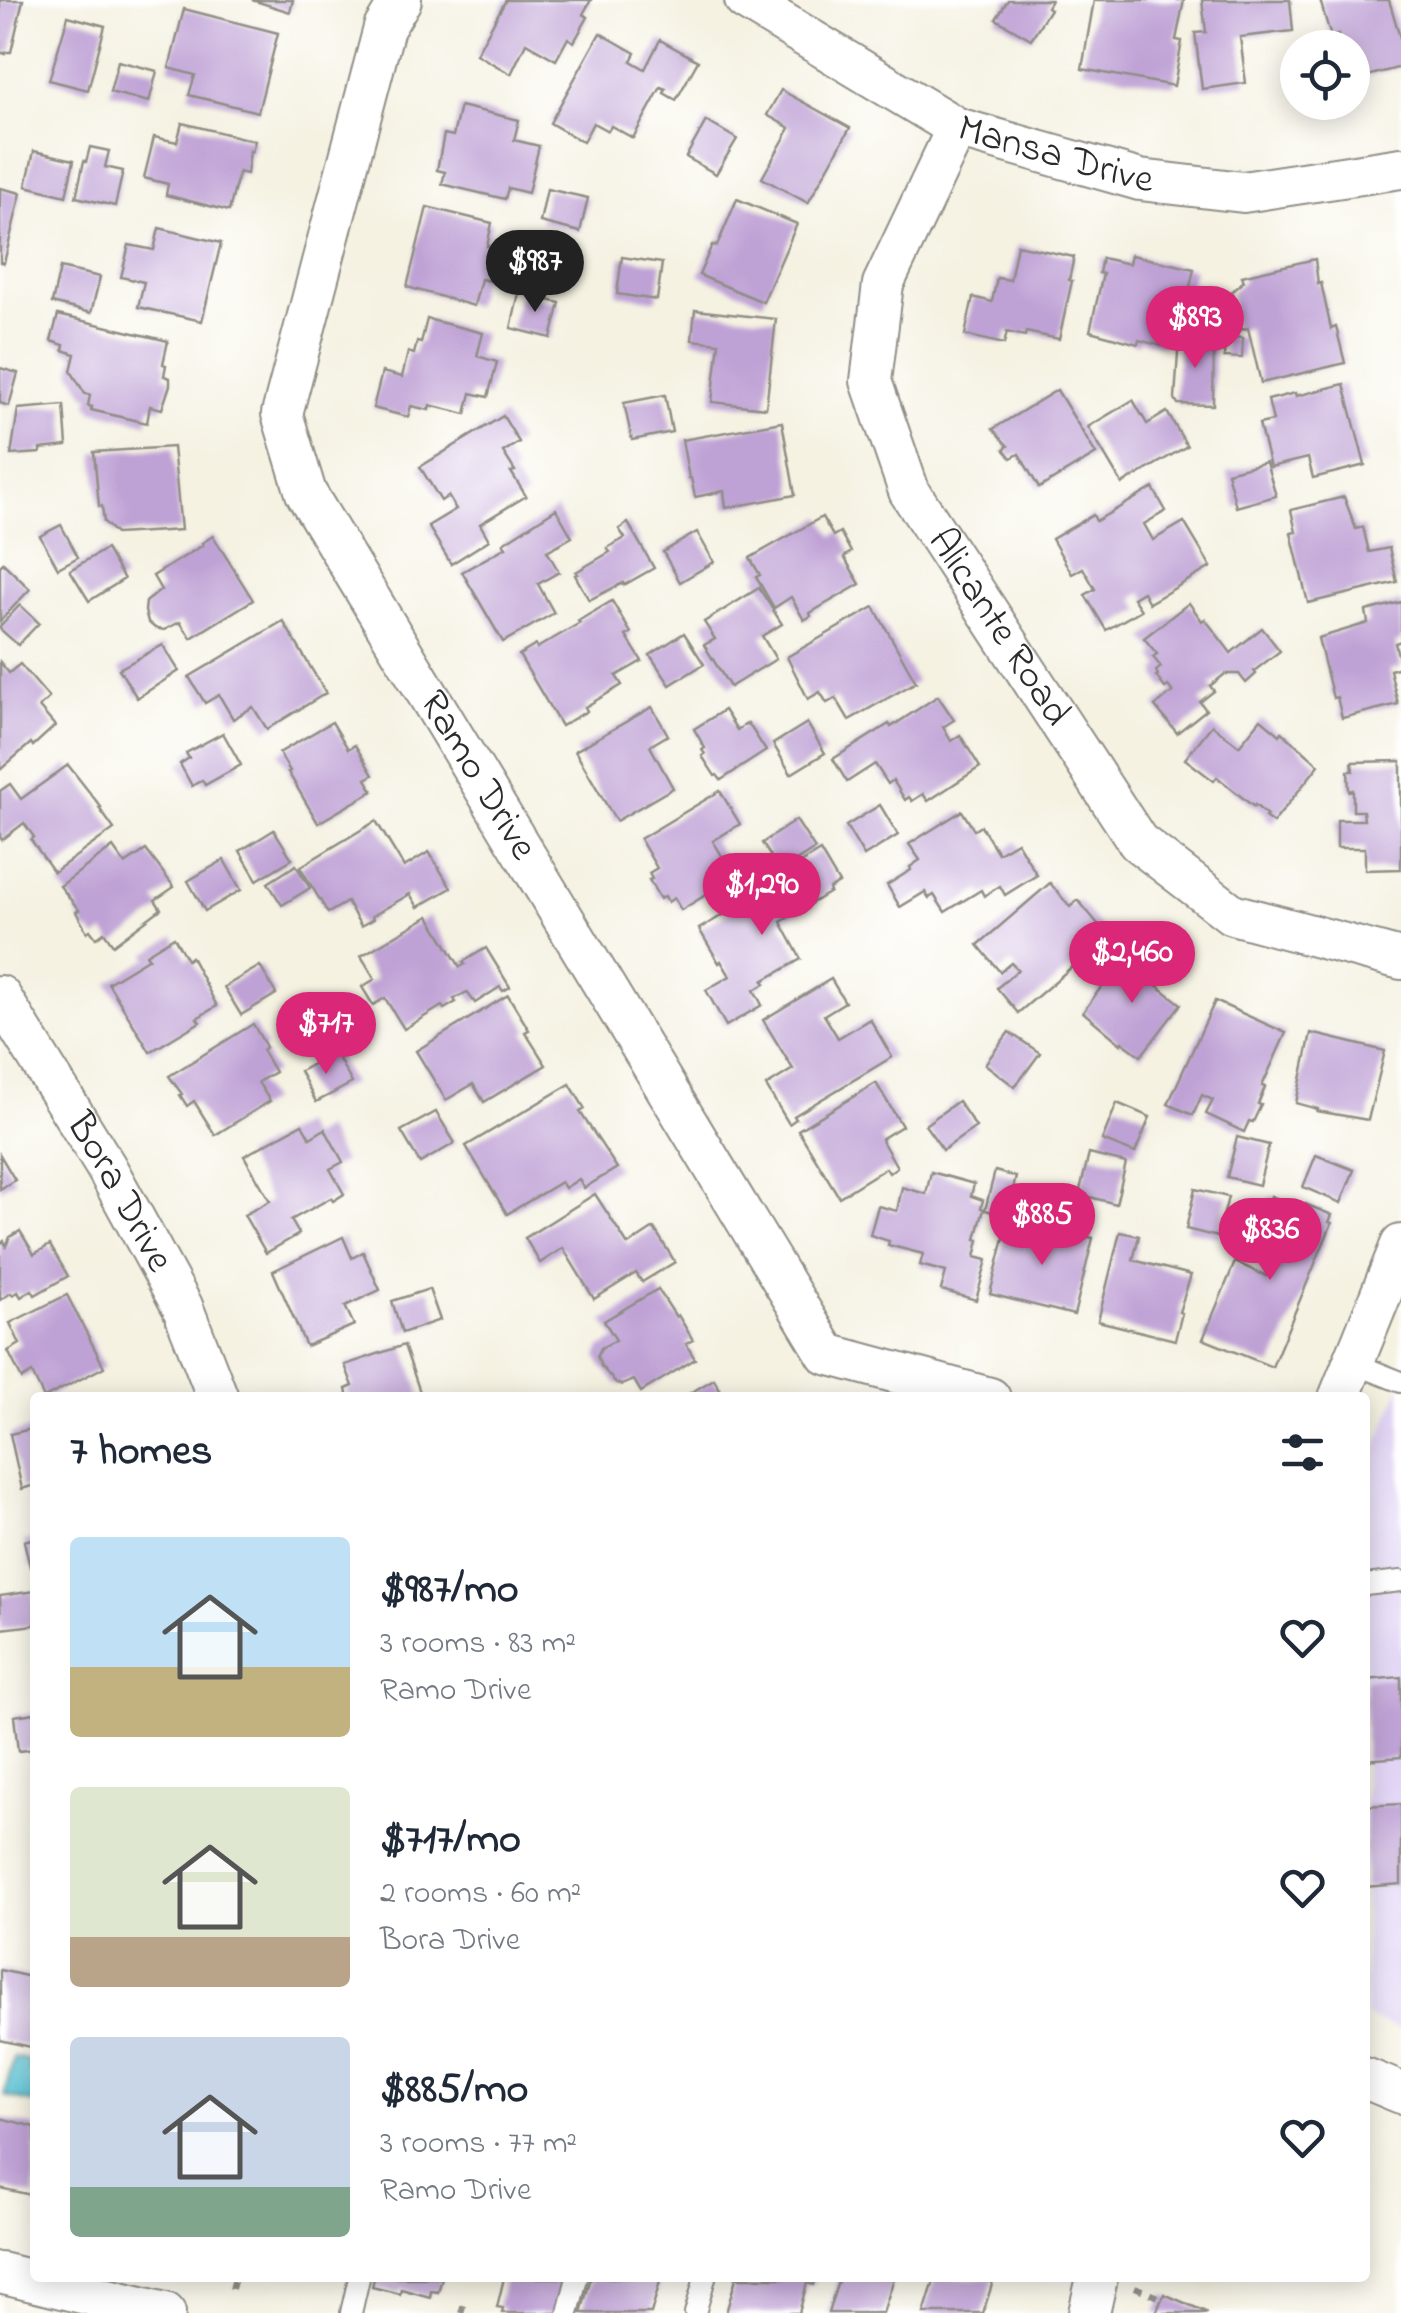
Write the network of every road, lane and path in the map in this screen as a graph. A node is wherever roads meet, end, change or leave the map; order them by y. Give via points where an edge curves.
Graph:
1 (401, 0) edge
2 (745, 0) edge
3 (957, 128) junction
4 (1401, 168) edge
5 (1401, 959) edge
6 (0, 996) edge
7 (1401, 1244) edge
8 (1346, 1380) edge
9 (1401, 1382) edge
10 (216, 1392) edge
11 (968, 1392) edge
12 (1401, 1581) edge
13 (1370, 1584) edge
14 (1370, 2080) edge
15 (1401, 2093) edge
16 (0, 2273) edge
17 (30, 2280) edge
18 (37, 2282) edge
19 (234, 2282) edge
20 (358, 2282) edge
21 (575, 2282) edge
22 (704, 2282) edge
23 (1096, 2282) edge
24 (232, 2288) dead end
25 (464, 2304) dead end
26 (165, 2313) edge
27 (350, 2313) edge
28 (461, 2313) edge
29 (568, 2313) edge
30 (696, 2313) edge
31 (1090, 2313) edge

1 - 11 street, Ramo Drive via 384,28 282,414 306,493 827,1354
2 - 3 street, Mansa Drive
3 - 4 street, Mansa Drive via 1140,180 1244,192
3 - 5 street, Alicante Road via 883,284 870,381 909,492 1138,842 1232,914
6 - 10 street, Bora Drive via 182,1306
7 - 8 street
8 - 9 lane
12 - 13 lane
14 - 15 street
16 - 17 street
18 - 26 street
19 - 24 path
20 - 27 lane
21 - 29 lane
22 - 30 lane
23 - 31 street
25 - 28 path

